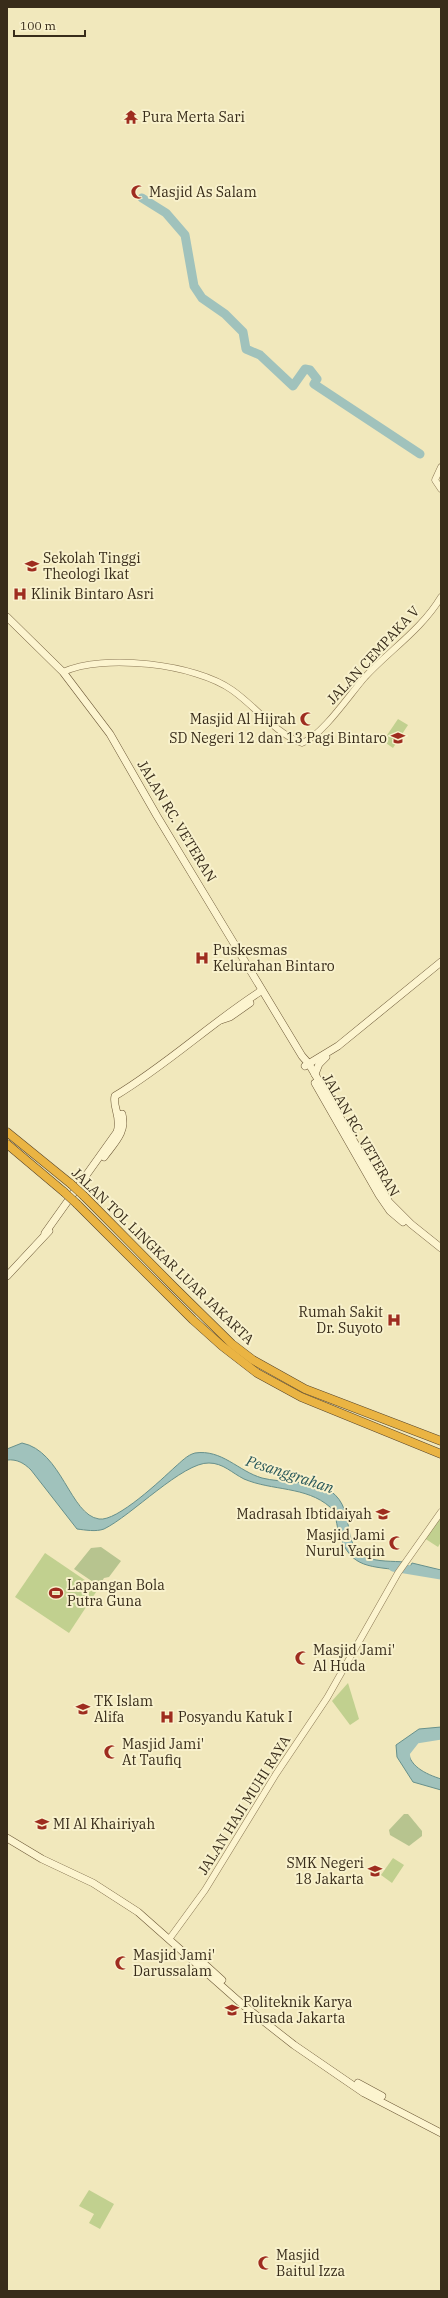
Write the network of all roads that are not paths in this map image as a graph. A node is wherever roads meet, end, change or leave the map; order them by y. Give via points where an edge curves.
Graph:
1 (441, 467) edge
2 (441, 489) edge
3 (441, 597) edge
4 (7, 617) edge
5 (63, 672) junction
6 (441, 962) edge
7 (262, 992) junction
8 (336, 1047) junction
9 (307, 1065) junction
10 (315, 1074) junction
11 (7, 1132) edge
12 (7, 1144) edge
13 (7, 1149) edge
14 (22, 1155) junction
15 (409, 1225) junction
16 (433, 1244) junction
17 (441, 1248) edge
18 (441, 1254) edge
19 (7, 1276) edge
20 (437, 1438) edge
21 (441, 1442) edge
22 (441, 1454) edge
23 (441, 1512) edge
24 (7, 1833) edge
25 (7, 1838) edge
26 (171, 1937) junction
27 (202, 1965) junction
28 (441, 2128) edge
29 (441, 2133) edge

1 - 2 street via 435,480
3 - 5 street, JALAN CEMPAKA V via 426,618 371,671 325,724 302,743 283,732 224,684 171,667 133,663 84,664
4 - 5 main road, JALAN RC. VETERAN
5 - 7 main road, JALAN RC. VETERAN via 110,734
6 - 8 main road
7 - 9 main road, JALAN RC. VETERAN
7 - 19 main road via 230,1017 220,1020 117,1094 121,1116 117,1132 46,1233
8 - 9 main road
8 - 10 main road via 319,1064
9 - 10 main road, JALAN RC. VETERAN
9 - 15 main road, JALAN RC. VETERAN via 379,1195 390,1211
10 - 15 main road, JALAN RC. VETERAN via 384,1194
11 - 20 highway, JALAN TOL LINGKAR LUAR JAKARTA, bridge via 84,1196 232,1344 253,1360 305,1389
12 - 14 highway, JALAN TOL LINGKAR LUAR JAKARTA
13 - 14 highway
14 - 22 highway, JALAN TOL LINGKAR LUAR JAKARTA, bridge via 77,1204 193,1320 257,1373 281,1388 328,1410
15 - 16 main road, JALAN RC. VETERAN
16 - 17 main road, JALAN RC. VETERAN
16 - 18 main road, JALAN RC. VETERAN
20 - 21 highway, JALAN TOL LINGKAR LUAR JAKARTA
23 - 26 street, JALAN HAJI MUHI RAYA via 400,1570 327,1698 276,1774 205,1890
24 - 26 main road via 95,1880 142,1912
25 - 26 main road via 42,1859 103,1889
26 - 27 main road
27 - 28 main road via 326,2062 366,2088
27 - 29 main road via 243,2005 324,2066 364,2092

